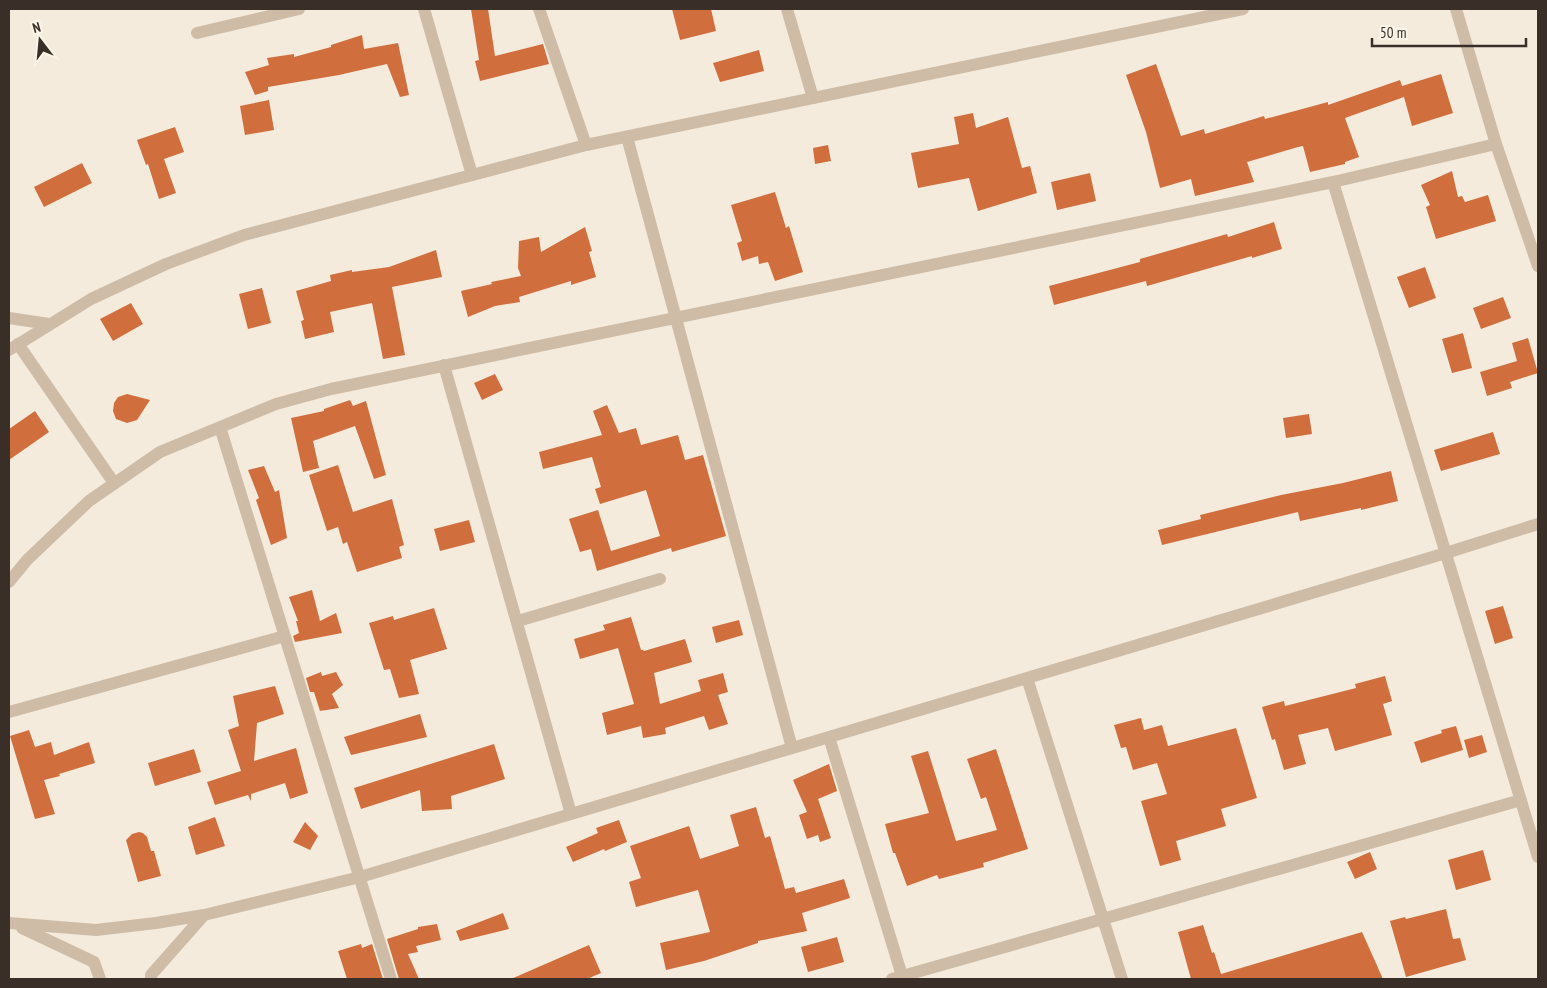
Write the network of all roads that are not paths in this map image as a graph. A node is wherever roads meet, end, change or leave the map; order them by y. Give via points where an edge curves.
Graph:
1 (299, 9) edge
2 (424, 9) edge
3 (539, 9) edge
4 (787, 9) edge
5 (1242, 9) edge
6 (1456, 9) edge
7 (196, 33) dead end
8 (813, 98) junction
9 (627, 137) junction
10 (1496, 144) junction
11 (586, 145) junction
12 (472, 175) junction
13 (1333, 182) junction
14 (1538, 266) edge
15 (675, 317) junction
16 (9, 318) edge
17 (49, 324) junction
18 (13, 347) edge
19 (444, 365) junction
20 (220, 427) junction
21 (114, 483) junction
22 (1538, 524) edge
23 (1446, 553) junction
24 (660, 579) dead end
25 (9, 582) edge
26 (518, 622) junction
27 (284, 636) junction
28 (1027, 678) junction
29 (9, 712) edge
30 (830, 737) junction
31 (792, 748) junction
32 (1521, 800) junction
33 (571, 814) junction
34 (1538, 857) edge
35 (360, 878) junction
36 (204, 915) junction
37 (1103, 919) junction
38 (12, 924) edge
39 (899, 978) edge
40 (100, 979) edge
41 (151, 979) edge
42 (391, 979) edge
43 (1122, 979) edge

1 - 7 street
2 - 12 street
3 - 11 street
4 - 8 street
5 - 8 street
6 - 10 street
8 - 9 street
9 - 11 street
9 - 15 street
10 - 13 street
10 - 14 street
11 - 12 street
12 - 17 street via 244,235 166,264 91,299
13 - 15 street
13 - 23 street
15 - 19 street
15 - 31 street
16 - 17 street
17 - 18 street
18 - 21 street
19 - 20 street via 276,404
19 - 26 street
20 - 21 street via 160,452
20 - 27 street
21 - 25 street via 89,501 27,560
22 - 23 street
23 - 28 street
23 - 32 street
24 - 26 street
26 - 33 street
27 - 29 street
27 - 35 street
28 - 30 street
28 - 37 street
30 - 31 street
30 - 39 street
31 - 33 street
32 - 34 street
32 - 37 street
33 - 35 street
35 - 36 street
35 - 42 street
36 - 38 street via 96,930
36 - 41 street via 151,975
37 - 39 street
37 - 43 street
38 - 40 street via 94,962

